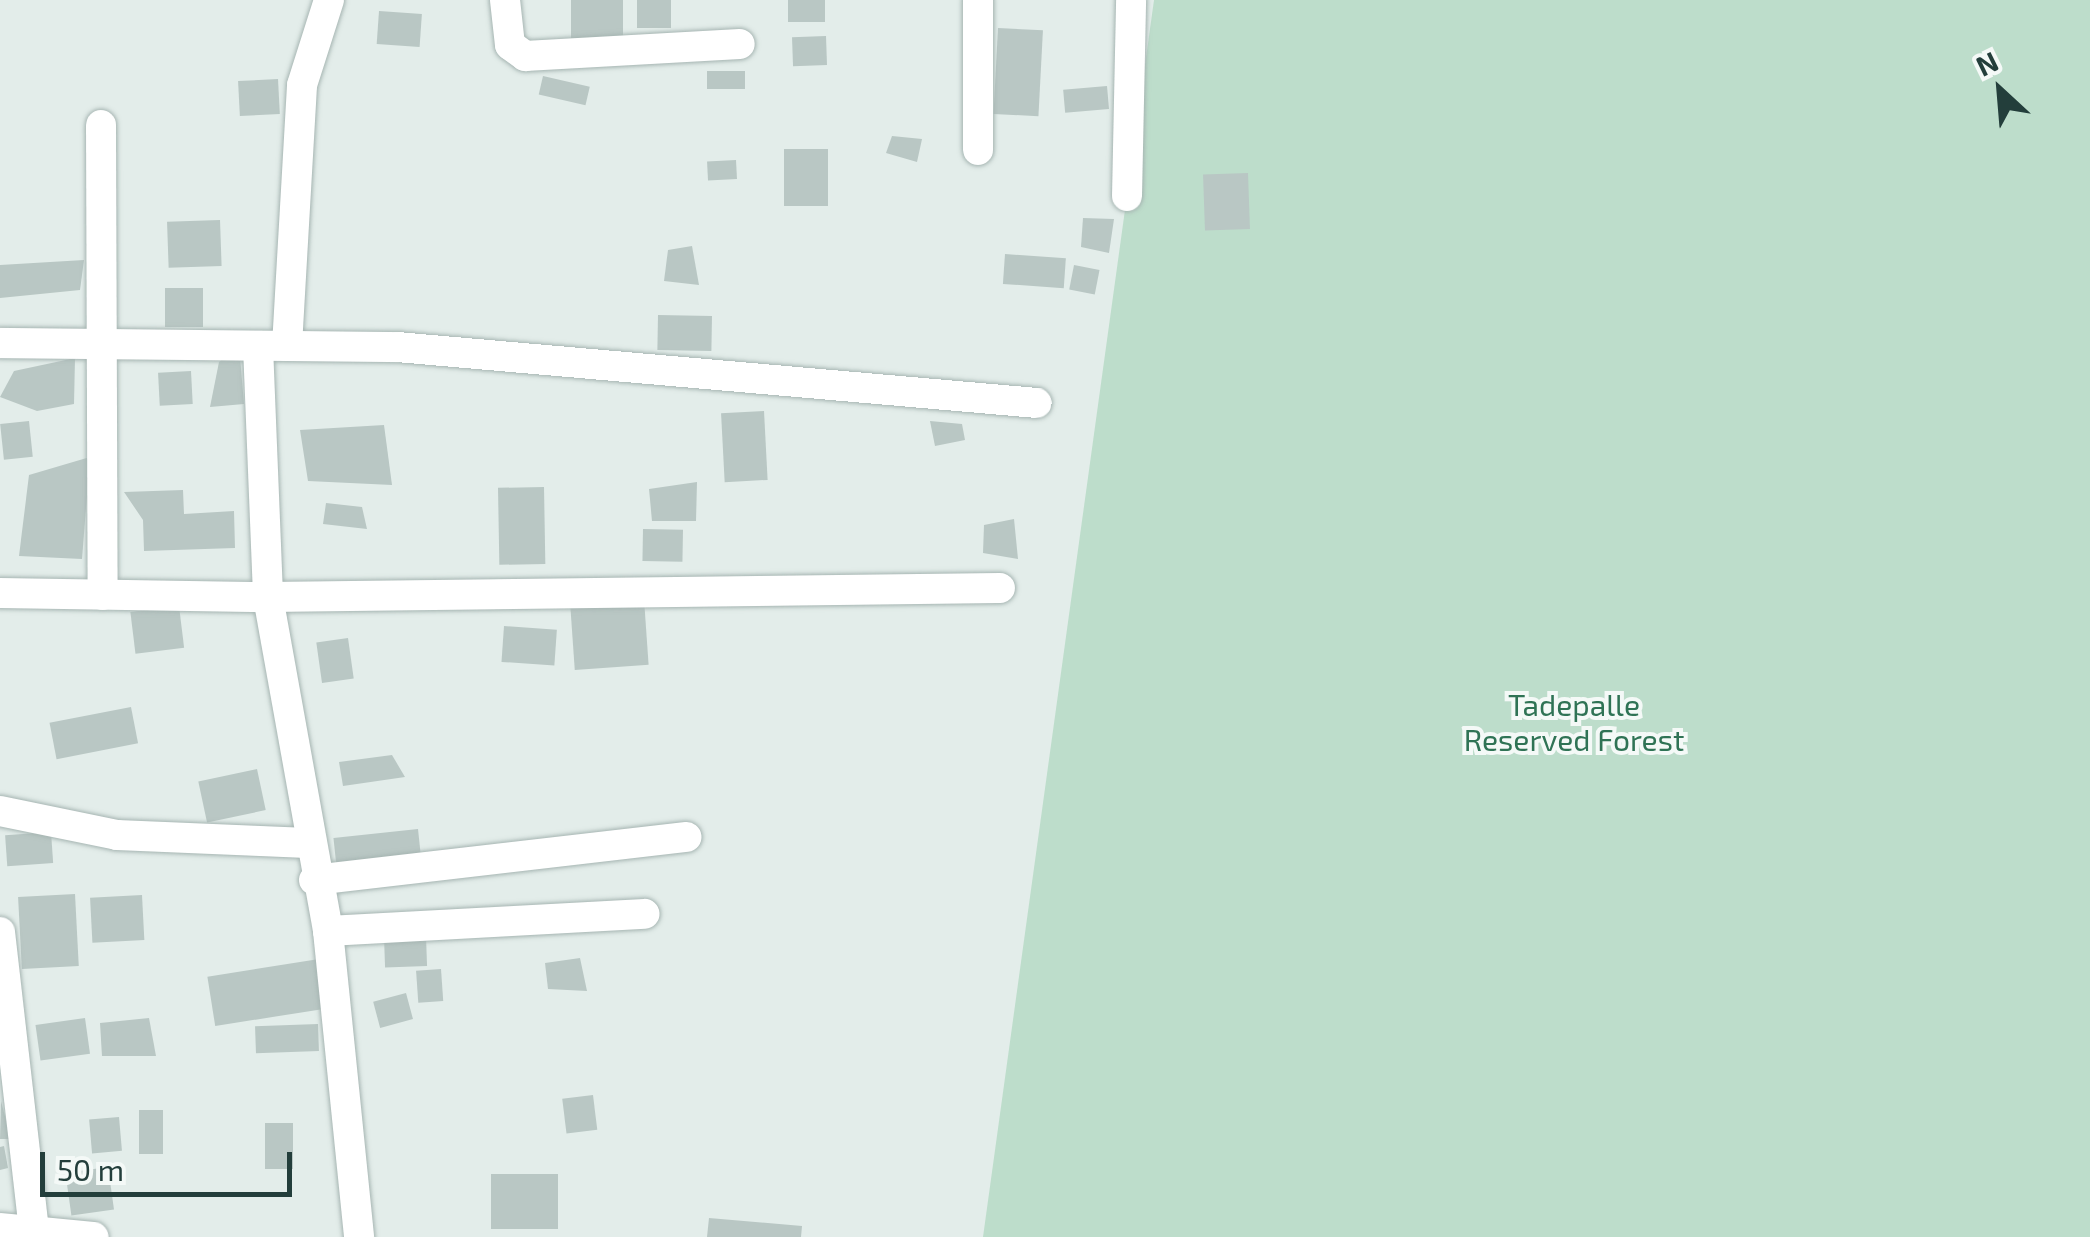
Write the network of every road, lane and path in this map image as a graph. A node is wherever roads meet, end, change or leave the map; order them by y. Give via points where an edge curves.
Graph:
1 (329, 0) edge
2 (505, 0) edge
3 (978, 0) edge
4 (1131, 0) edge
5 (740, 44) dead end
6 (101, 125) dead end
7 (978, 150) dead end
8 (1127, 196) dead end
9 (105, 342) junction
10 (0, 343) edge
11 (272, 346) junction
12 (1038, 402) dead end
13 (1000, 588) dead end
14 (0, 593) edge
15 (103, 595) junction
16 (268, 598) junction
17 (0, 811) edge
18 (687, 837) dead end
19 (308, 844) junction
20 (314, 880) junction
21 (645, 914) dead end
22 (328, 931) junction
23 (0, 932) edge
24 (7, 1096) edge
25 (0, 1228) edge
26 (35, 1233) edge
27 (94, 1237) edge
28 (358, 1237) edge

1 - 11 street via 302,85
2 - 5 street via 510,45 525,56
3 - 7 street
4 - 8 street
6 - 9 street
9 - 10 street
9 - 11 street
9 - 15 street
11 - 12 street via 416,348
11 - 16 street
13 - 16 street
14 - 15 street
15 - 16 street
16 - 19 street
17 - 19 street via 117,835
18 - 20 street
19 - 20 street
20 - 22 street
21 - 22 street
22 - 28 street
23 - 24 street
24 - 26 street
25 - 26 street
26 - 27 street

